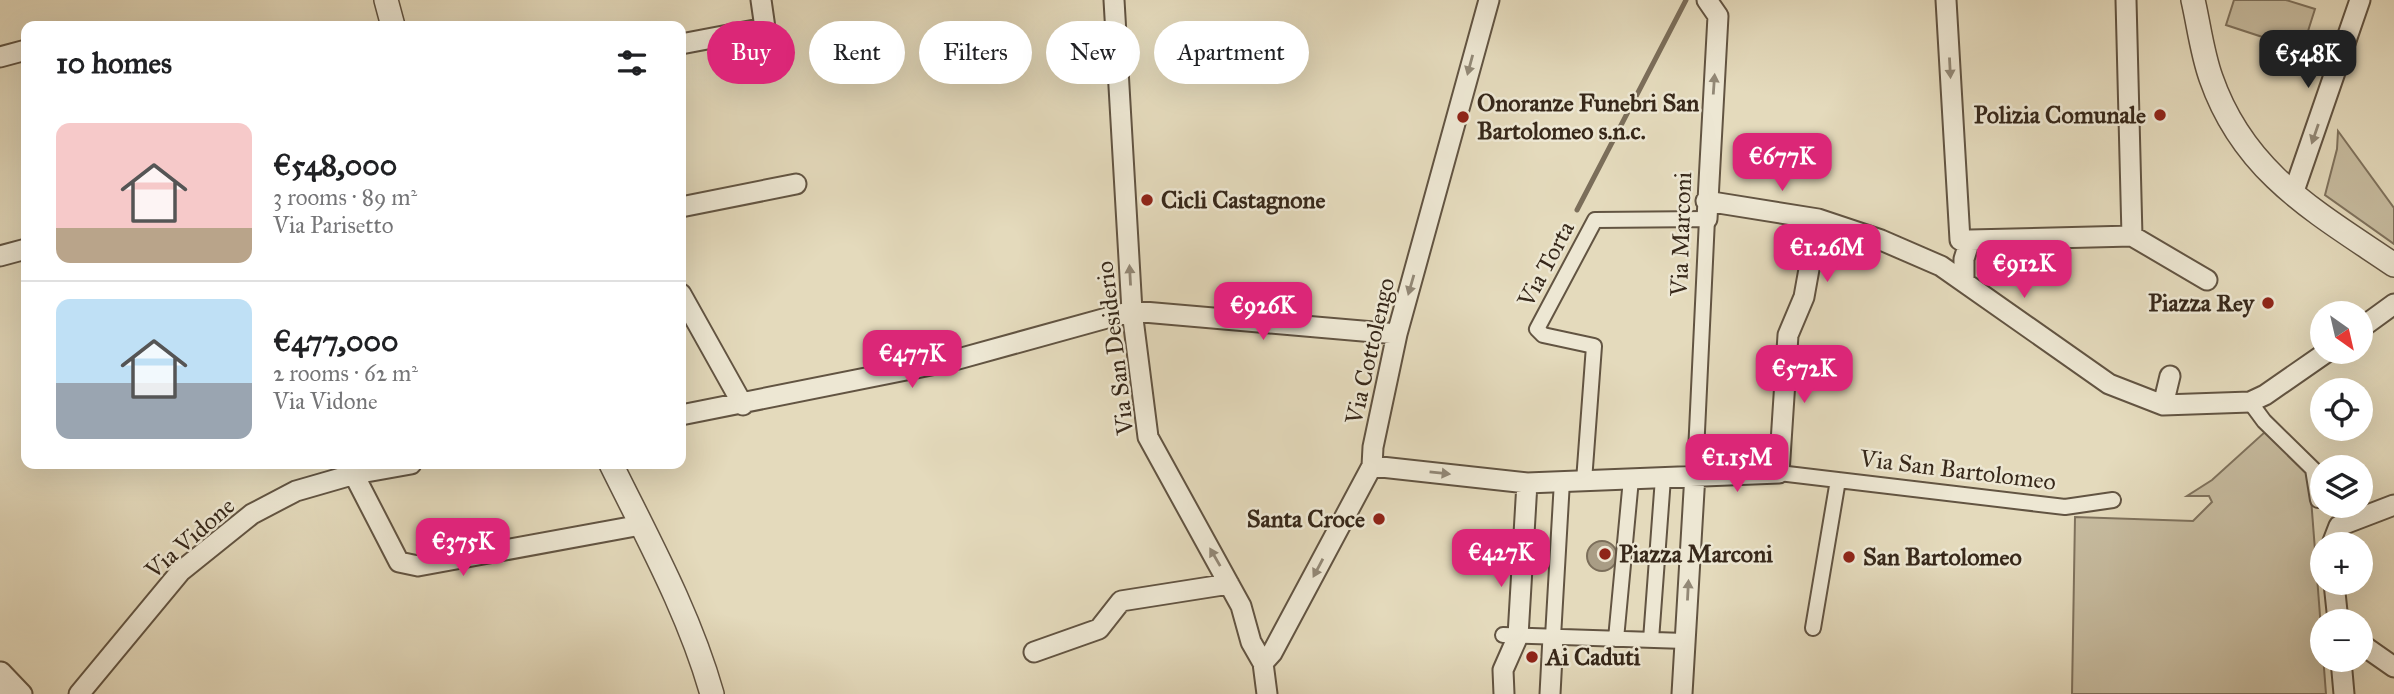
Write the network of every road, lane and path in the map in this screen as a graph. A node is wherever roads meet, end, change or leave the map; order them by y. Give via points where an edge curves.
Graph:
1 (386, 0) edge
2 (761, 0) edge
3 (1114, 0) edge
4 (1489, 0) edge
5 (1707, 0) edge
6 (1946, 0) edge
7 (2126, 0) edge
8 (2193, 0) edge
9 (2360, 0) edge
10 (392, 21) edge
11 (686, 43) edge
12 (21, 51) edge
13 (0, 57) edge
14 (796, 184) dead end
15 (2293, 194) junction
16 (686, 206) edge
17 (1706, 210) junction
18 (1818, 219) junction
19 (1847, 230) junction
20 (2132, 236) junction
21 (1965, 240) junction
22 (1813, 246) junction
23 (21, 250) edge
24 (0, 256) edge
25 (2394, 265) edge
26 (1941, 266) junction
27 (2207, 280) dead end
28 (1964, 281) junction
29 (686, 303) edge
30 (2394, 304) edge
31 (1132, 311) junction
32 (2373, 319) edge
33 (1397, 334) junction
34 (2310, 364) edge
35 (2170, 376) dead end
36 (2250, 402) junction
37 (743, 405) junction
38 (2162, 405) junction
39 (686, 414) edge
40 (1372, 466) junction
41 (2310, 466) edge
42 (352, 469) edge
43 (613, 469) edge
44 (1779, 473) junction
45 (1695, 474) junction
46 (1663, 478) junction
47 (1631, 479) junction
48 (1838, 480) junction
49 (1562, 481) junction
50 (1584, 481) junction
51 (1527, 483) junction
52 (2113, 500) dead end
53 (2394, 505) edge
54 (641, 525) junction
55 (2337, 532) edge
56 (1229, 583) junction
57 (1812, 628) dead end
58 (1511, 635) junction
59 (1553, 637) junction
60 (1616, 639) junction
61 (1651, 640) junction
62 (1684, 649) junction
63 (1034, 652) dead end
64 (2373, 652) edge
65 (1263, 663) junction
66 (2394, 667) edge
67 (1, 670) edge
68 (2342, 672) edge
69 (6, 694) edge
70 (22, 694) edge
71 (79, 694) edge
72 (712, 694) edge
73 (1267, 694) edge
74 (1504, 694) edge
75 (1550, 694) edge
76 (1682, 694) edge
77 (2344, 694) edge

1 - 10 street
2 - 11 street via 765,28
31 -> 3 street, Via San Desiderio
4 -> 33 street, Via Cottolengo
17 -> 5 street, Via Marconi via 1718,16
6 -> 21 street
7 - 20 street
8 - 15 street via 2211,78 2232,125 2265,171
9 -> 15 street
12 - 13 street
14 - 16 street
15 - 25 street
17 - 18 street
17 - 45 street, Via Marconi
17 - 50 street, Via Torta via 1595,220 1536,330 1594,346
18 - 19 street
18 - 22 street
19 - 22 street
19 - 26 street
20 - 21 street
20 - 27 street
21 - 26 street
21 - 28 street
22 - 44 street via 1804,297 1788,335
23 - 24 street
26 - 28 street
28 - 38 street via 2109,384
29 - 37 street
30 - 32 street
31 - 33 street
31 - 37 street via 951,361
56 -> 31 street, Via San Desiderio via 1148,437
33 - 40 street, Via Cottolengo
34 - 36 street
35 - 38 street
36 - 38 street
36 - 41 street
37 - 39 street
40 -> 51 street
40 -> 65 street, Via Cottolengo
42 - 54 street via 399,562 418,566
42 - 71 street, Via Vidone via 278,498 181,571
43 - 54 street
44 - 45 street
44 - 48 street, Via San Bartolomeo
45 - 46 street
62 -> 45 street
46 - 47 street
46 - 61 street
47 - 50 street
47 - 60 street
48 - 52 street, Via San Bartolomeo via 2065,507
48 - 57 street, Via San Bartolomeo
49 - 50 street
49 - 51 street
49 - 59 street
51 - 58 street
53 - 55 street via 2339,526
54 - 72 street via 701,656
56 - 63 street via 1121,601 1099,629
56 - 65 street, Via San Desiderio
58 - 59 street
58 - 74 street via 1503,670
59 - 60 street
59 - 75 street
60 - 61 street
61 - 62 street
62 - 76 street
64 - 66 street
65 - 73 street
67 - 69 street
67 - 70 street
68 - 77 street

